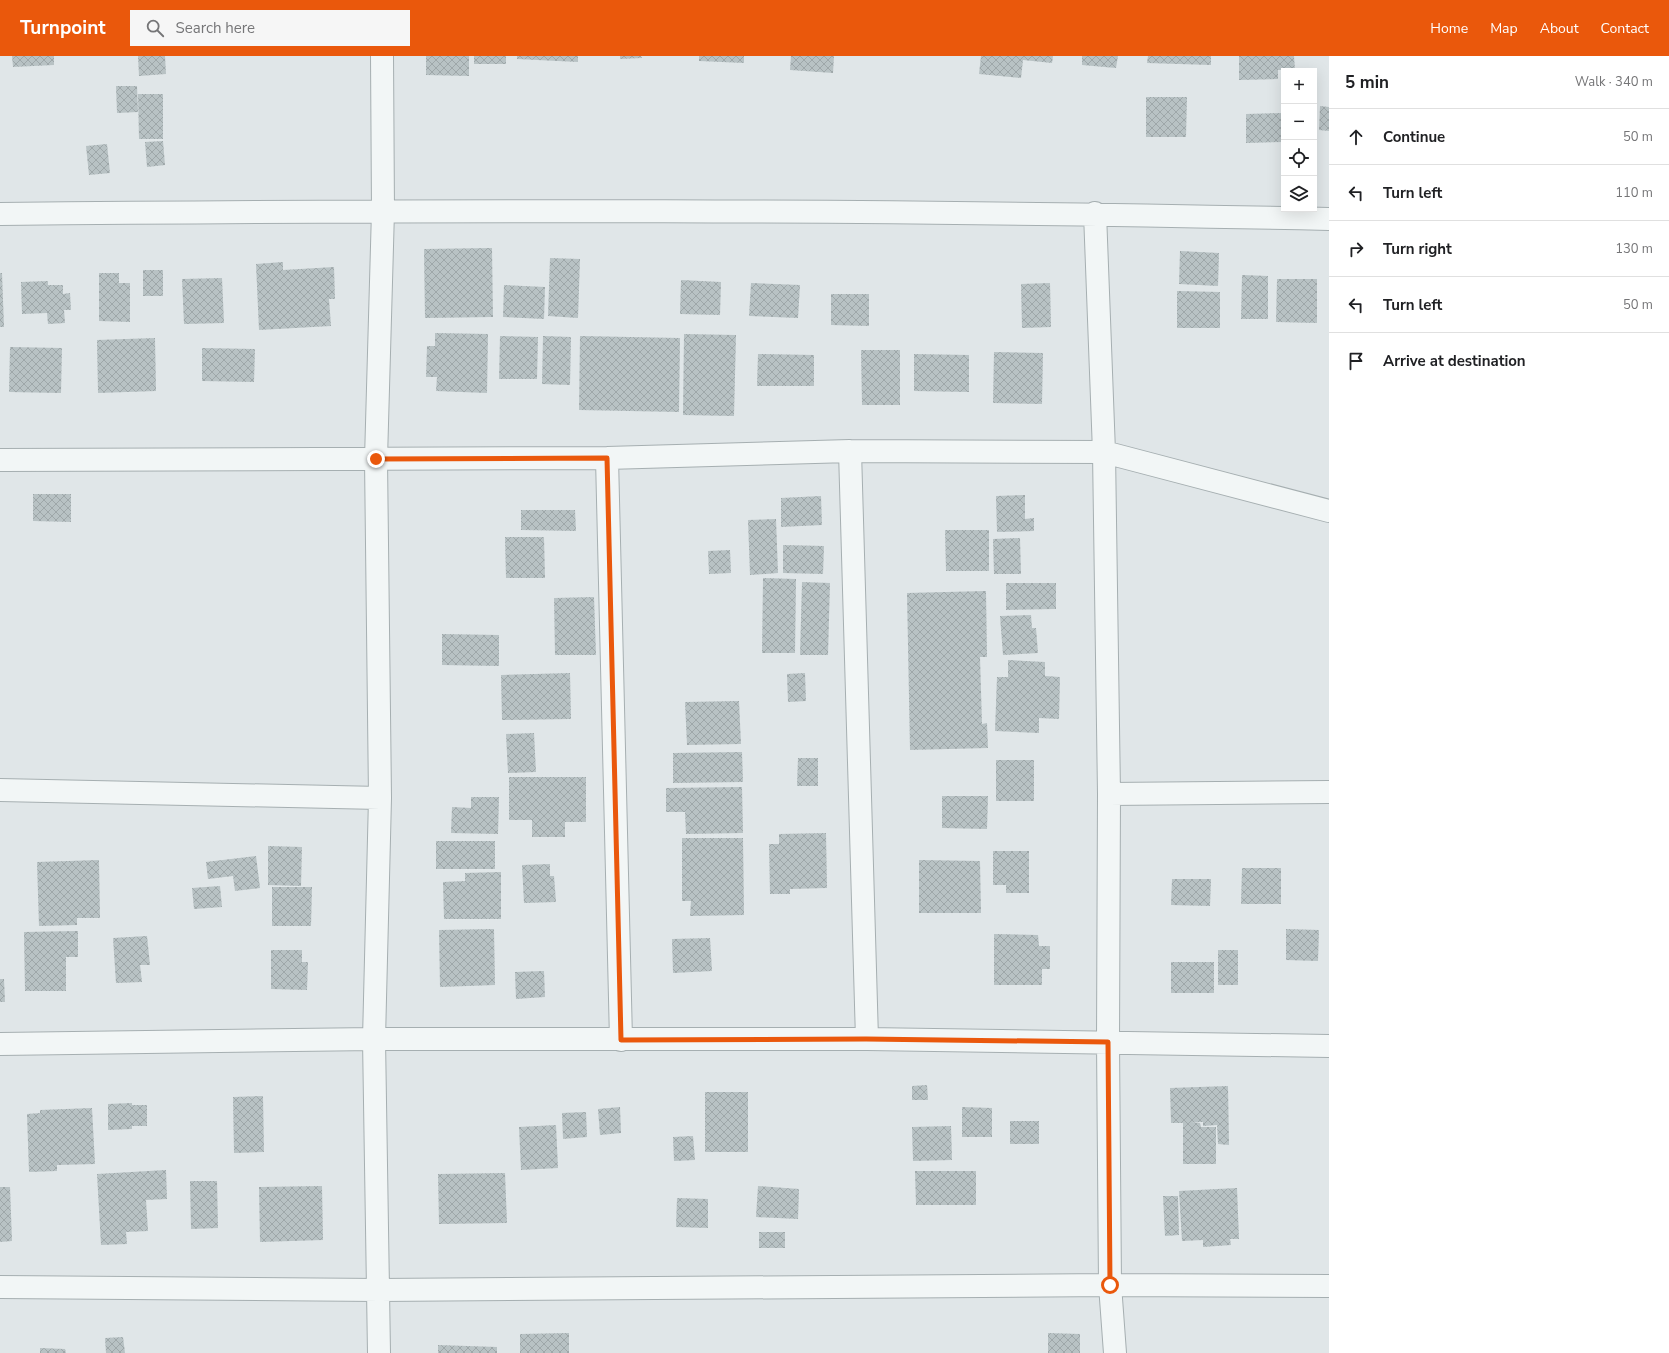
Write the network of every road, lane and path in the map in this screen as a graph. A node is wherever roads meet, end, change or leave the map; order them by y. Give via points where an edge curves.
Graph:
1 (382, 56) edge
2 (383, 211) junction
3 (0, 214) edge
4 (1095, 214) junction
5 (1329, 219) edge
6 (850, 451) junction
7 (1104, 452) junction
8 (607, 458) junction
9 (376, 459) junction
10 (0, 460) edge
11 (1329, 511) edge
12 (0, 790) edge
13 (1329, 792) edge
14 (1109, 794) junction
15 (380, 798) junction
16 (374, 1039) junction
17 (866, 1039) junction
18 (621, 1040) junction
19 (1108, 1042) junction
20 (0, 1044) edge
21 (1329, 1046) edge
22 (1110, 1285) junction
23 (1329, 1286) edge
24 (0, 1287) edge
25 (379, 1290) junction
26 (379, 1353) edge
27 (1115, 1353) edge

1 - 2 street
2 - 3 street
2 - 4 street
2 - 9 street
4 - 5 street
4 - 7 street
6 - 7 street
6 - 8 street
6 - 17 street
7 - 11 street
7 - 14 street
8 - 9 street
8 - 18 street
9 - 10 street
9 - 15 street
12 - 15 street
13 - 14 street
14 - 19 street
15 - 16 street
16 - 18 street
16 - 20 street
16 - 25 street
17 - 18 street
17 - 19 street
19 - 21 street
19 - 22 street
22 - 23 street
22 - 25 street
22 - 27 street
24 - 25 street
25 - 26 street

